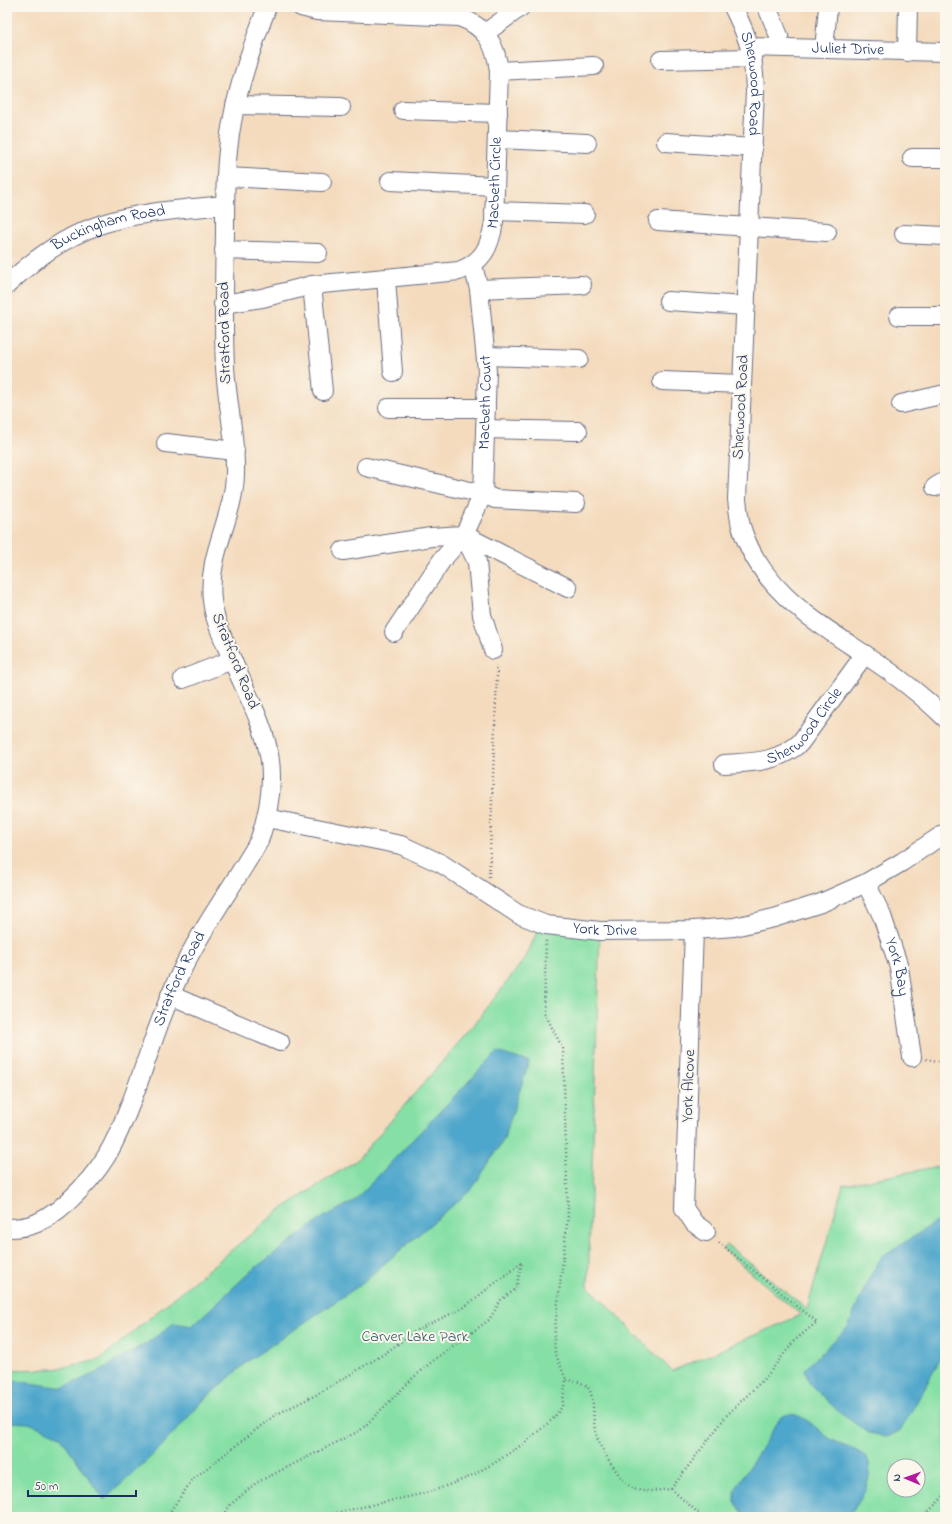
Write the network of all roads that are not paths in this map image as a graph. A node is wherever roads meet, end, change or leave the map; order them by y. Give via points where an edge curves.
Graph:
1 (267, 7) edge
2 (521, 7) edge
3 (733, 7) edge
4 (767, 7) edge
5 (828, 7) edge
6 (908, 7) edge
7 (312, 8) edge
8 (388, 11) edge
9 (459, 12) edge
10 (485, 33) junction
11 (780, 48) junction
12 (824, 49) junction
13 (907, 52) junction
14 (945, 52) edge
15 (752, 53) junction
16 (661, 60) dead end
17 (594, 66) dead end
18 (499, 71) junction
19 (235, 104) junction
20 (341, 107) dead end
21 (403, 110) dead end
22 (498, 113) junction
23 (497, 139) junction
24 (587, 142) dead end
25 (666, 142) dead end
26 (753, 148) junction
27 (912, 158) dead end
28 (945, 158) edge
29 (226, 177) junction
30 (390, 180) dead end
31 (322, 182) dead end
32 (495, 186) junction
33 (225, 205) junction
34 (494, 211) junction
35 (585, 214) dead end
36 (658, 221) dead end
37 (749, 227) junction
38 (827, 232) dead end
39 (904, 234) dead end
40 (945, 236) edge
41 (224, 250) junction
42 (318, 253) dead end
43 (473, 266) junction
44 (386, 279) junction
45 (7, 285) edge
46 (312, 285) junction
47 (582, 285) dead end
48 (479, 289) junction
49 (668, 301) dead end
50 (223, 304) junction
51 (746, 306) junction
52 (900, 316) dead end
53 (945, 316) edge
54 (486, 356) junction
55 (579, 359) dead end
56 (393, 372) dead end
57 (662, 381) dead end
58 (742, 384) junction
59 (323, 390) dead end
60 (945, 394) edge
61 (901, 404) dead end
62 (388, 408) dead end
63 (486, 408) junction
64 (486, 428) junction
65 (578, 431) dead end
66 (166, 443) dead end
67 (235, 451) junction
68 (366, 467) dead end
69 (483, 494) junction
70 (576, 503) dead end
71 (464, 535) junction
72 (343, 551) dead end
73 (568, 588) dead end
74 (394, 632) dead end
75 (493, 650) road end
76 (865, 654) junction
77 (232, 660) junction
78 (184, 679) dead end
79 (945, 718) edge
80 (724, 764) dead end
81 (267, 818) junction
82 (945, 833) edge
83 (866, 883) junction
84 (694, 930) junction
85 (170, 995) junction
86 (280, 1042) dead end
87 (912, 1057) dead end
88 (7, 1228) edge
89 (706, 1232) road end

1 - 19 street, Stratford Road via 248,58
2 - 10 street
3 - 15 street, Sherwood Road
4 - 11 street via 779,36
5 - 12 street
6 - 13 street
7 - 8 street, Macbeth Circle
8 - 9 street, Macbeth Circle
9 - 10 street, Macbeth Circle
10 - 18 street, Macbeth Circle via 497,54
11 - 12 street, Juliet Drive
11 - 15 street, Juliet Drive
12 - 13 street, Juliet Drive
13 - 14 street, Juliet Drive
15 - 16 street, Juliet Drive
15 - 26 street, Sherwood Road via 755,91
17 - 18 street
18 - 22 street, Macbeth Circle
19 - 20 street
19 - 29 street, Stratford Road
21 - 22 street
22 - 23 street, Macbeth Circle
23 - 24 street
23 - 32 street, Macbeth Circle
25 - 26 street
26 - 37 street, Sherwood Road
27 - 28 street
29 - 31 street
29 - 33 street, Stratford Road
30 - 32 street
32 - 34 street, Macbeth Circle
33 - 41 street, Stratford Road
33 - 45 street, Buckingham Road via 149,212 97,224 49,248
34 - 35 street
34 - 43 street, Macbeth Circle via 491,237 484,253
36 - 37 street
37 - 38 street
37 - 51 street, Sherwood Road
39 - 40 street
41 - 42 street
41 - 50 street, Stratford Road
43 - 44 street via 449,273
43 - 48 street, Macbeth Court
44 - 46 street
44 - 56 street
46 - 50 street via 262,298
46 - 59 street
47 - 48 street
48 - 54 street, Macbeth Court
49 - 51 street
50 - 67 street, Stratford Road via 226,380
51 - 58 street, Sherwood Road
52 - 53 street
54 - 55 street
54 - 63 street, Macbeth Court
57 - 58 street
58 - 76 street, Sherwood Road via 737,499 741,525 750,547 763,569 798,609
60 - 61 street
62 - 63 street
63 - 64 street, Macbeth Court
64 - 65 street
64 - 69 street, Macbeth Court
66 - 67 street
67 - 77 street, Stratford Road via 235,478 210,580 216,623
68 - 69 street
69 - 70 street via 495,499
69 - 71 street, Macbeth Court
71 - 72 street via 431,537
71 - 73 street
71 - 74 street, Macbeth Court via 442,560
71 - 75 street via 477,562 482,615
76 - 79 street, Sherwood Road via 909,685
76 - 80 street, Sherwood Circle via 800,743 789,752 780,757
77 - 78 street
77 - 81 street, Stratford Road via 261,724 270,752 272,775
81 - 84 street, York Drive via 401,845 442,864 518,914 546,925 600,931
81 - 85 street, Stratford Road via 259,841 196,944
82 - 83 street, York Drive
83 - 84 street, York Drive via 774,918 734,927
83 - 87 street, York Bay via 882,916 899,967
84 - 89 street, York Alcove via 684,1208 694,1223
85 - 86 street
85 - 88 street, Stratford Road via 125,1119 104,1158 73,1196 54,1213 36,1224

